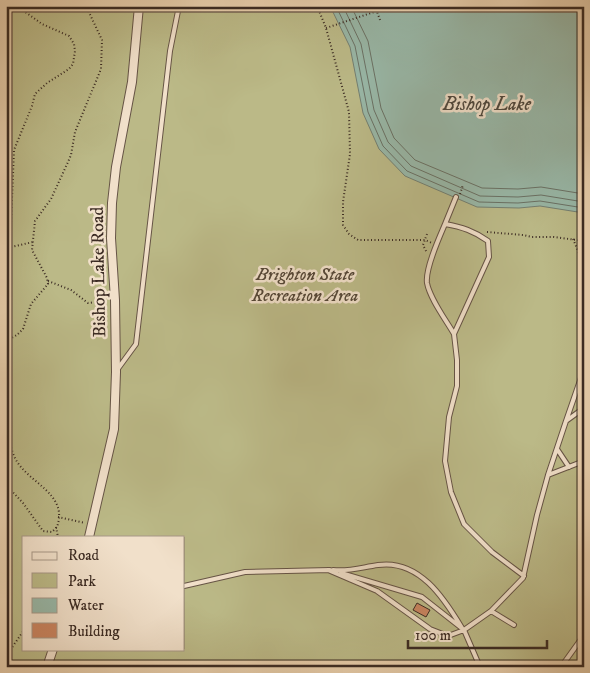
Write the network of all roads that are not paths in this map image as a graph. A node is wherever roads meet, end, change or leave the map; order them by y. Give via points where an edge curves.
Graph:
1 (139, 6) edge
2 (179, 6) edge
3 (456, 197) dead end
4 (445, 224) junction
5 (454, 334) junction
6 (584, 369) edge
7 (116, 372) junction
8 (584, 408) edge
9 (566, 422) junction
10 (557, 449) junction
11 (584, 461) edge
12 (569, 467) junction
13 (548, 475) junction
14 (89, 536) edge
15 (328, 570) junction
16 (524, 576) junction
17 (185, 586) edge
18 (491, 611) junction
19 (514, 625) dead end
20 (464, 630) junction
21 (584, 635) edge
22 (53, 650) edge
23 (47, 667) edge
24 (480, 667) edge
25 (561, 667) edge

1 - 7 street, Bishop Lake Road via 132,82 112,203
2 - 7 lane via 170,51 136,344
3 - 4 lane
4 - 5 lane via 427,281 430,293
4 - 5 lane via 463,227 488,240 489,257
5 - 16 lane via 457,386 449,417 445,461 450,492 464,524 492,552
6 - 9 lane
7 - 14 street, Bishop Lake Road via 114,429
8 - 9 lane
9 - 10 lane
10 - 12 lane
10 - 13 lane
11 - 12 lane
12 - 13 lane
13 - 16 lane
15 - 17 lane via 245,572
15 - 20 lane via 422,596
15 - 20 lane via 378,591 430,628 448,636
15 - 20 lane via 387,564 417,573 433,587
16 - 18 lane
18 - 19 lane
18 - 20 lane
20 - 24 lane
21 - 25 lane
22 - 23 street

